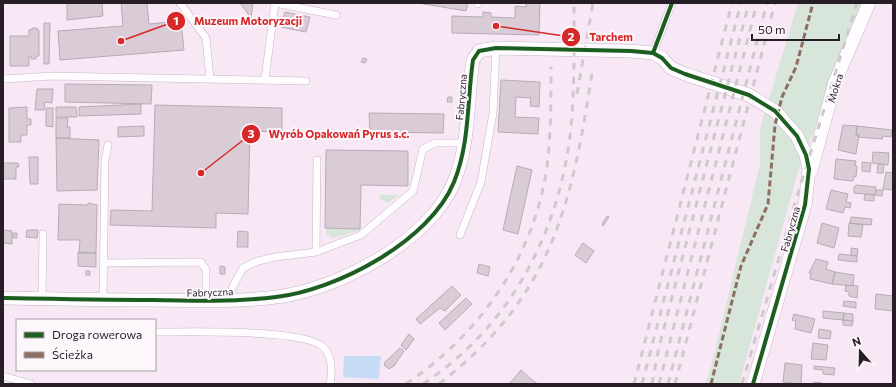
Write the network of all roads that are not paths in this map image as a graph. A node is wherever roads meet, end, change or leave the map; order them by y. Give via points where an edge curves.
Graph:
1 (180, 3) edge
2 (275, 3) edge
3 (672, 3) edge
4 (869, 3) edge
5 (336, 15) dead end
6 (496, 48) junction
7 (653, 53) junction
8 (3, 79) edge
9 (210, 79) junction
10 (265, 79) junction
11 (306, 81) dead end
12 (465, 143) junction
13 (108, 144) dead end
14 (317, 160) dead end
15 (810, 177) junction
16 (43, 234) dead end
17 (460, 235) dead end
18 (316, 252) junction
19 (103, 263) junction
20 (3, 298) edge
21 (42, 299) junction
22 (103, 300) junction
23 (206, 300) junction
24 (228, 300) junction
25 (156, 332) edge
26 (3, 376) edge
27 (31, 384) edge
28 (330, 384) edge
29 (753, 384) edge

1 - 9 lane via 206,38
2 - 5 lane
2 - 10 lane
3 - 7 lane
4 - 15 street, Mokra via 836,82
6 - 7 street, Fabryczna
6 - 12 street, Fabryczna via 479,51 473,60
6 - 17 lane via 493,113 481,182
7 - 15 street, Fabryczna via 671,68 749,95 775,111 797,136 806,155
8 - 9 lane via 52,76
9 - 10 lane
10 - 11 lane
12 - 18 lane via 435,143 422,148 413,190 361,235
12 - 24 street, Fabryczna via 454,183 441,204 408,240 380,259 322,286 276,297
13 - 19 lane via 105,160
14 - 18 lane
15 - 29 street, Fabryczna via 805,204
16 - 21 lane
18 - 24 lane via 274,257 243,268
19 - 22 lane
19 - 23 lane via 201,262 206,270
20 - 21 street, Fabryczna
21 - 22 street, Fabryczna
22 - 23 street, Fabryczna
23 - 24 street, Fabryczna
25 - 28 lane via 285,334 317,342 325,348 330,359
26 - 27 lane

